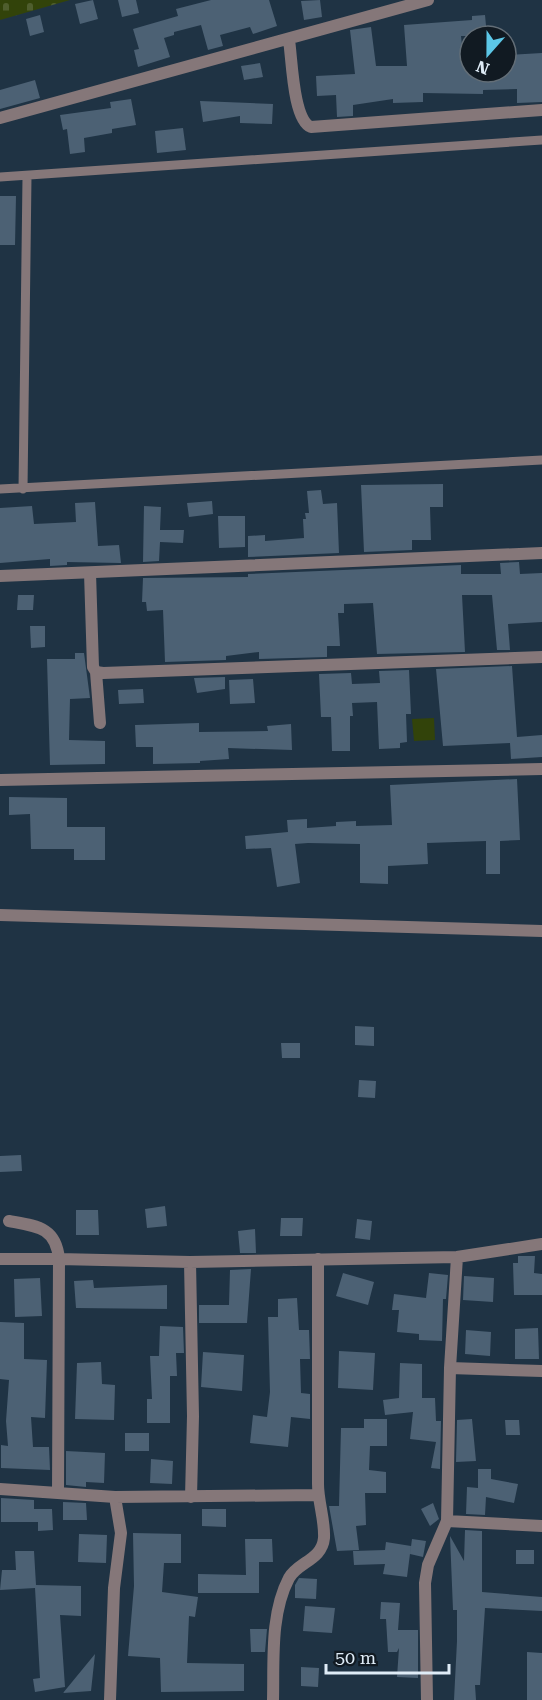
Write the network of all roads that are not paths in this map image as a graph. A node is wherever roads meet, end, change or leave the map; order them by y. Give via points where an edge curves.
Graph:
1 (428, 0) edge
2 (289, 40) junction
3 (542, 110) edge
4 (0, 118) edge
5 (542, 140) edge
6 (0, 177) edge
7 (27, 177) junction
8 (542, 460) edge
9 (0, 489) edge
10 (23, 489) junction
11 (542, 553) edge
12 (90, 573) junction
13 (0, 576) edge
14 (542, 657) edge
15 (96, 672) junction
16 (100, 723) dead end
17 (542, 769) edge
18 (0, 780) edge
19 (0, 915) edge
20 (542, 931) edge
21 (9, 1221) dead end
22 (542, 1244) edge
23 (457, 1257) junction
24 (0, 1259) edge
25 (59, 1259) junction
26 (318, 1259) junction
27 (190, 1262) junction
28 (450, 1368) junction
29 (542, 1371) edge
30 (0, 1489) edge
31 (58, 1493) junction
32 (318, 1495) junction
33 (115, 1497) junction
34 (191, 1497) junction
35 (447, 1521) junction
36 (542, 1526) edge
37 (110, 1700) edge
38 (273, 1700) edge
39 (428, 1700) edge

1 - 2 street
2 - 3 street via 297,106 311,128
2 - 4 street
5 - 7 lane
6 - 7 lane
7 - 10 lane
8 - 10 lane
9 - 10 lane
11 - 12 street
12 - 13 street
12 - 15 street
14 - 15 street
15 - 16 street
17 - 18 street
19 - 20 street
21 - 25 street via 47,1231 55,1239
22 - 23 street
23 - 26 street
23 - 28 street
24 - 25 street
25 - 27 street
25 - 31 street
26 - 27 street
26 - 32 street
27 - 34 street
28 - 29 street
28 - 35 street
30 - 31 street
31 - 33 street
32 - 34 street
32 - 38 street via 322,1546 287,1583 275,1626
33 - 34 street
33 - 37 street via 121,1533 114,1588
35 - 36 street
35 - 39 street via 428,1565 425,1583

